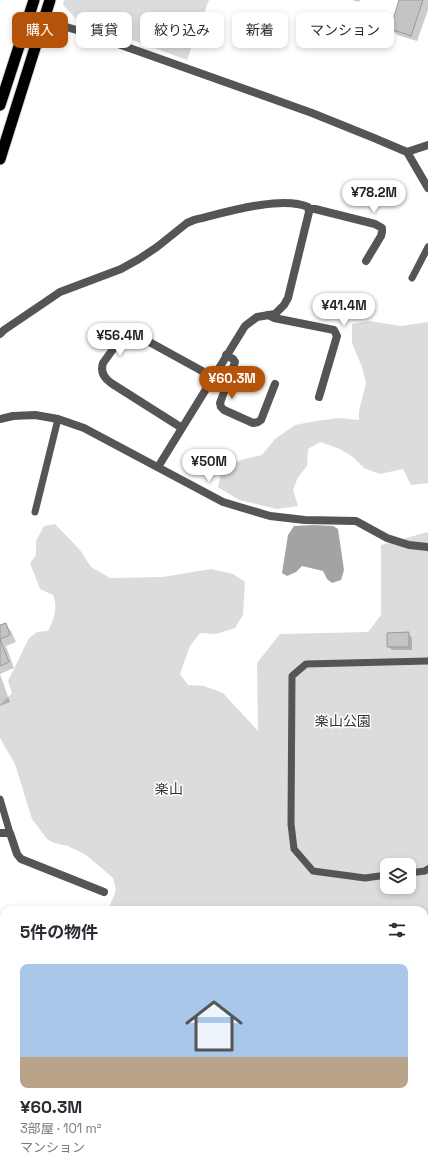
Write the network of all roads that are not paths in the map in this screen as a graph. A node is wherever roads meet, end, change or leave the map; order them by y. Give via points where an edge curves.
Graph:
1 (34, 0) edge
2 (50, 0) edge
3 (30, 12) edge
4 (46, 12) edge
5 (68, 27) edge
6 (18, 48) edge
7 (35, 48) edge
8 (2, 92) edge
9 (0, 105) edge
10 (426, 146) edge
11 (407, 152) junction
12 (0, 159) edge
13 (428, 188) edge
14 (309, 209) junction
15 (428, 247) edge
16 (366, 261) dead end
17 (412, 278) dead end
18 (268, 315) junction
19 (0, 334) edge
20 (226, 354) junction
21 (213, 377) junction
22 (275, 384) dead end
23 (319, 397) dead end
24 (0, 419) edge
25 (58, 419) junction
26 (182, 428) junction
27 (158, 467) junction
28 (35, 512) dead end
29 (428, 547) edge
30 (428, 661) edge
31 (0, 799) edge
32 (0, 833) edge
33 (10, 833) junction
34 (428, 869) edge
35 (416, 872) edge
36 (380, 876) edge
37 (104, 892) dead end

1 - 3 highway
2 - 4 highway
5 - 11 street via 312,112
6 - 8 highway
7 - 12 highway
8 - 9 highway
10 - 11 street
11 - 13 street
14 - 16 street via 382,228 381,236
14 - 18 street via 288,298 275,314
14 - 19 street via 299,204 274,203 186,223 139,259 121,269 60,292
15 - 17 lane
18 - 20 street via 258,317 245,326
18 - 23 street via 334,330 336,333
20 - 21 street
20 - 22 street via 235,362 220,403 224,410 253,423 258,422
21 - 26 street
21 - 26 street via 129,332 124,334 103,363 101,368 104,377 111,383
24 - 25 street via 35,415
25 - 27 street via 84,428
25 - 28 lane
26 - 27 street
27 - 29 street via 223,502 256,512 304,520 356,521 387,538 409,545
30 - 36 lane via 306,664 292,676 291,824 294,849 314,871 365,878
31 - 33 lane
32 - 33 street
33 - 37 street via 20,858
34 - 35 lane

